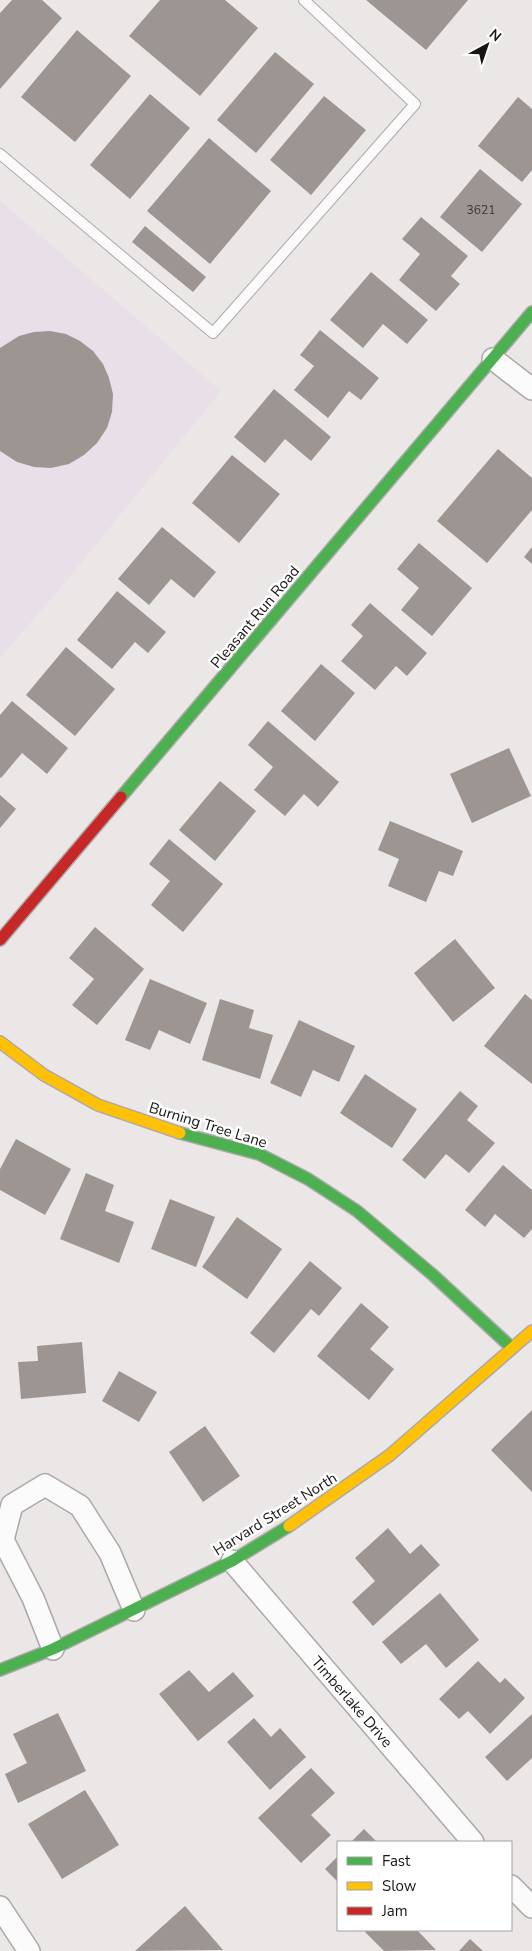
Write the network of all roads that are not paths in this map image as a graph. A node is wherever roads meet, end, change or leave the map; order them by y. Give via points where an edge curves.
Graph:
1 (304, 0) edge
2 (0, 154) edge
3 (532, 312) edge
4 (493, 359) junction
5 (532, 389) edge
6 (0, 940) edge
7 (0, 1042) edge
8 (532, 1331) edge
9 (512, 1348) junction
10 (232, 1561) junction
11 (134, 1610) junction
12 (53, 1649) junction
13 (0, 1670) edge
14 (472, 1841) edge
15 (512, 1887) edge
16 (0, 1907) edge
17 (532, 1908) edge
18 (29, 1951) edge

1 - 2 lane via 415,104 213,333
3 - 4 street, Pleasant Run Road
4 - 5 street
4 - 6 street, Pleasant Run Road
7 - 9 street, Burning Tree Lane via 44,1075 98,1104 164,1129 259,1154 308,1178 357,1211
8 - 9 street, Harvard Street North
9 - 10 street, Harvard Street North via 390,1455
10 - 11 street, Harvard Street North
10 - 14 street, Timberlake Drive
11 - 12 street, Harvard Street North
11 - 12 street via 110,1553 80,1506 45,1485 12,1504 3,1540 33,1598
12 - 13 street, Harvard Street North
15 - 17 street
16 - 18 street

